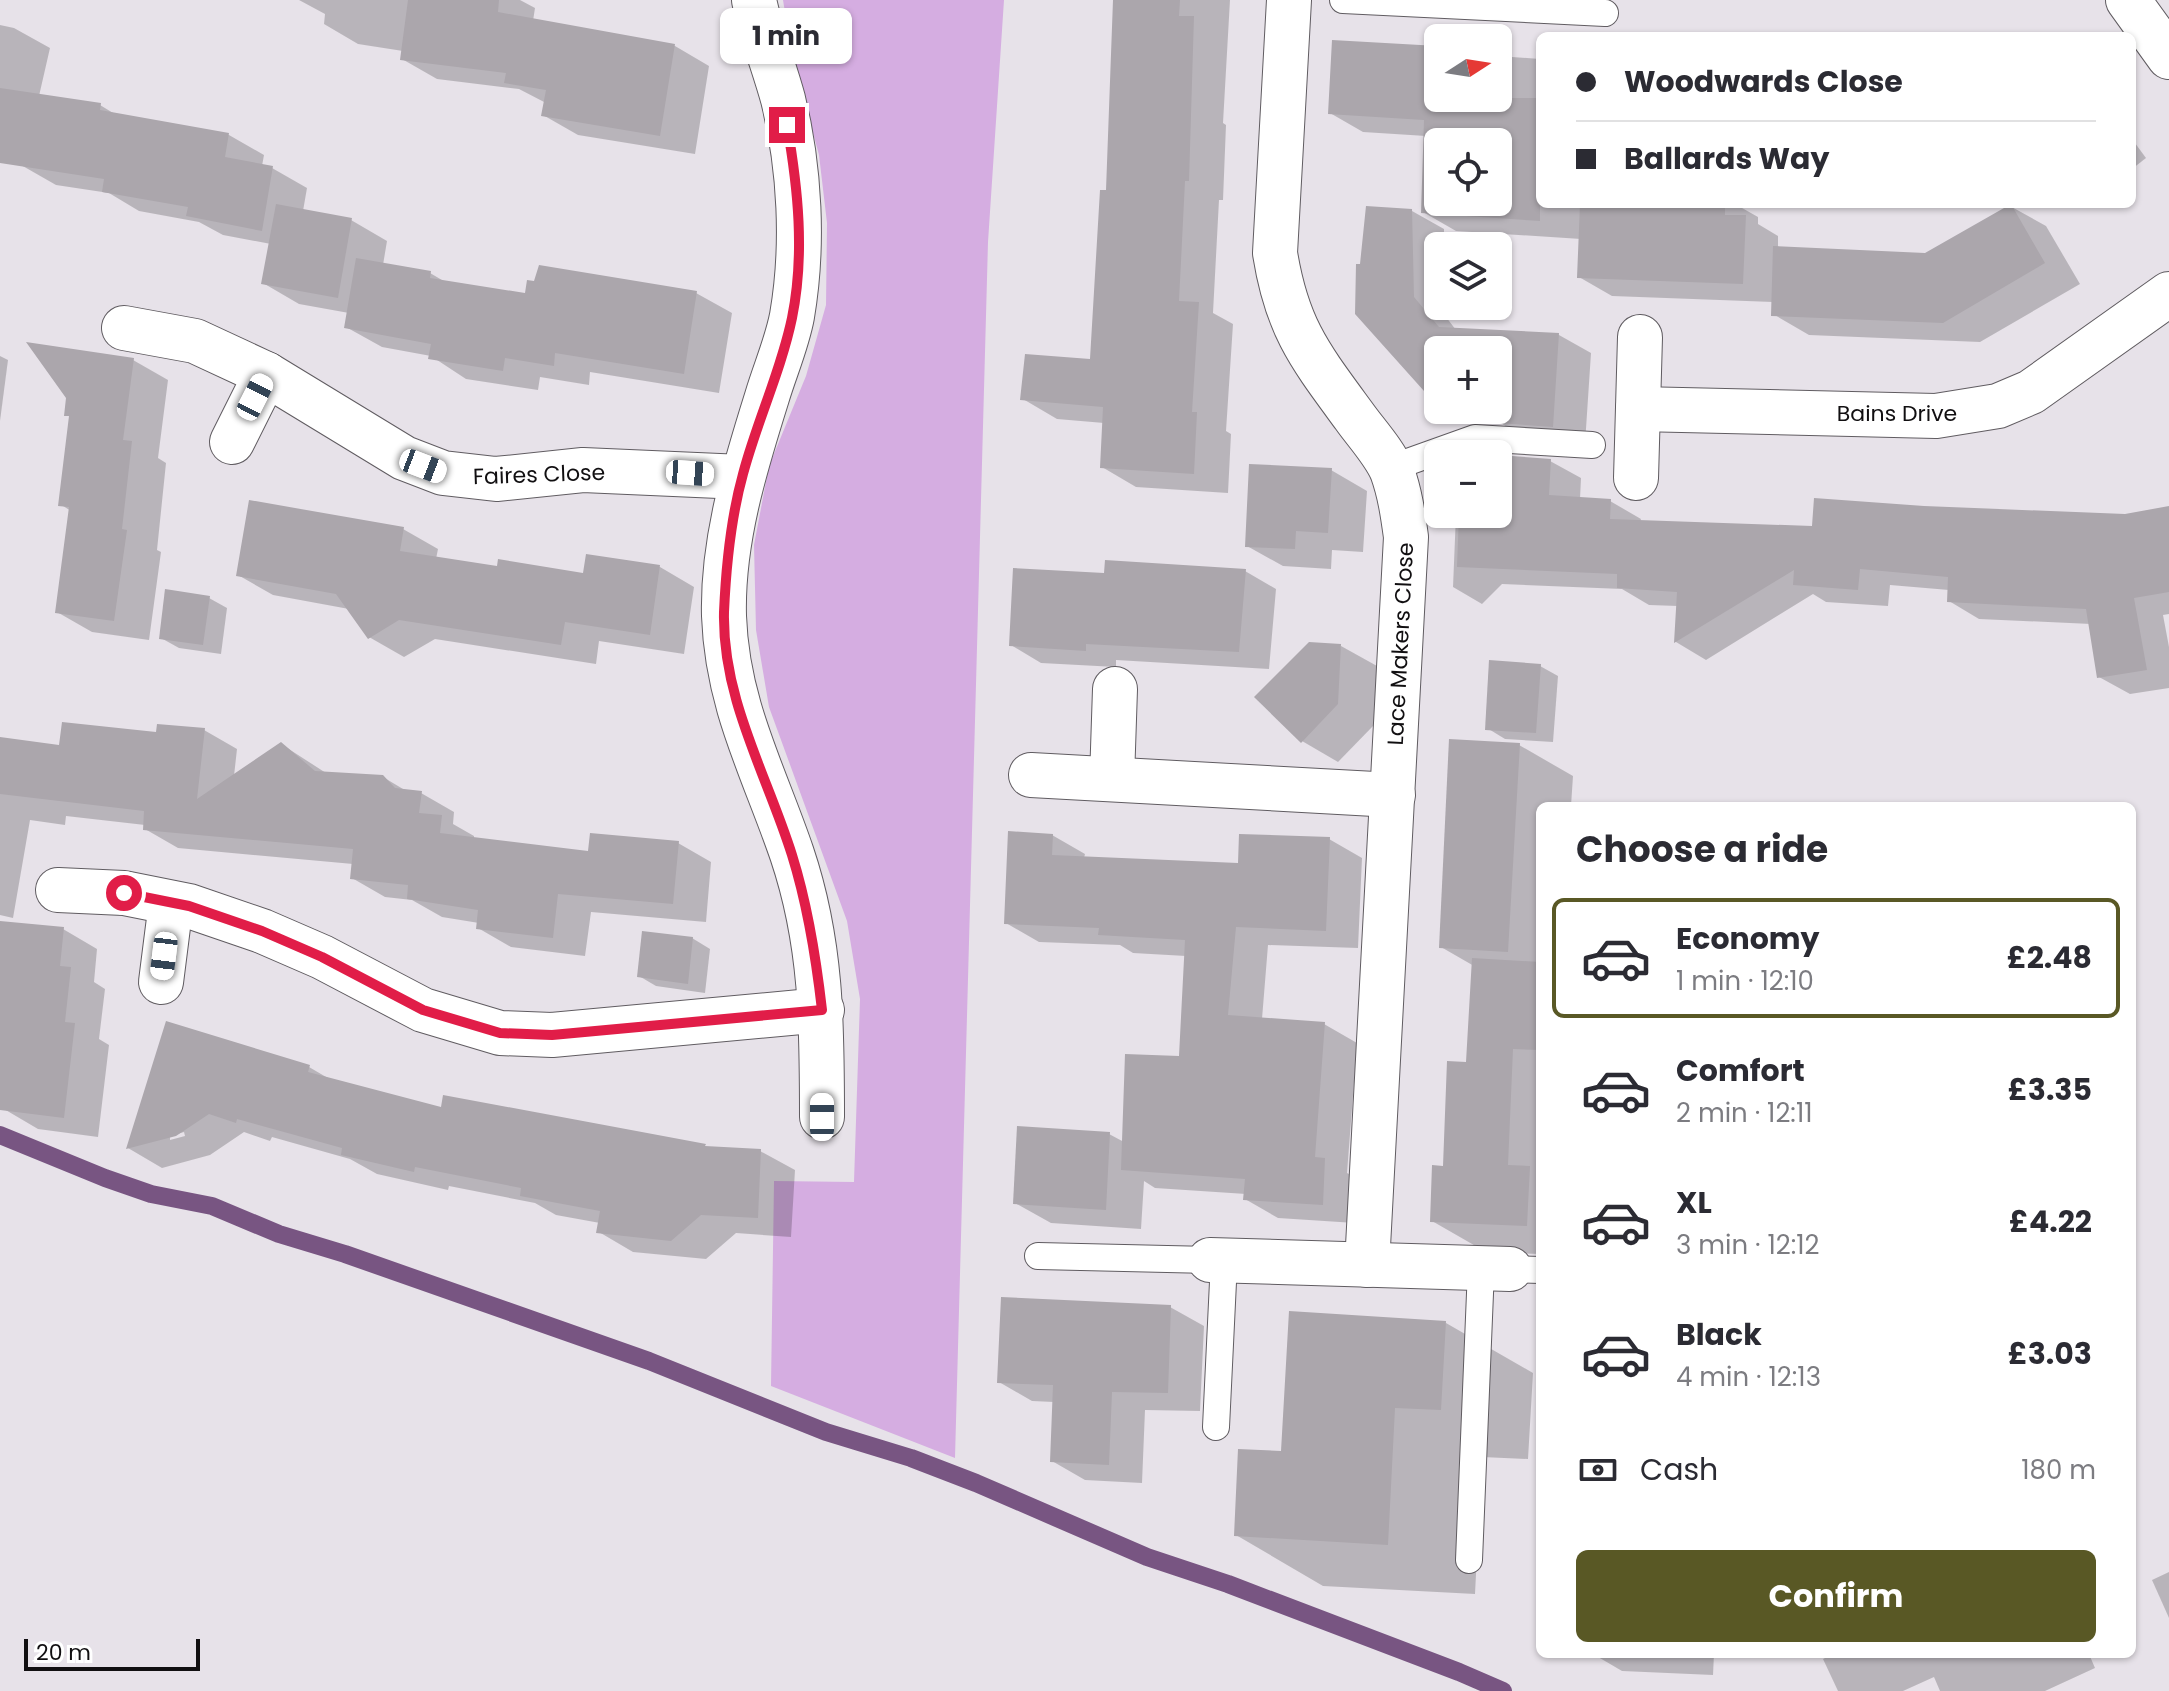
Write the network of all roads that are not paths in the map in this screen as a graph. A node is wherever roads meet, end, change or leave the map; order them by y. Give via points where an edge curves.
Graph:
1 (754, 0) edge
2 (1289, 0) edge
3 (1343, 0) edge
4 (2128, 0) edge
5 (1605, 13) dead end
6 (2169, 57) edge
7 (2169, 294) edge
8 (124, 328) dead end
9 (1640, 337) dead end
10 (266, 374) junction
11 (1638, 409) junction
12 (232, 442) dead end
13 (1592, 445) dead end
14 (1391, 468) junction
15 (742, 477) junction
16 (1636, 478) dead end
17 (1115, 689) dead end
18 (1031, 775) dead end
19 (1112, 779) junction
20 (1393, 795) junction
21 (58, 890) dead end
22 (171, 903) junction
23 (161, 982) dead end
24 (822, 1010) junction
25 (822, 1117) dead end
26 (1038, 1256) dead end
27 (1217, 1260) junction
28 (1367, 1265) junction
29 (1510, 1269) edge
30 (1216, 1427) dead end
31 (1469, 1560) dead end

1 - 15 street via 786,115 796,173 799,256 792,318
2 - 14 street, Lace Makers Close via 1275,253 1281,291 1307,352
3 - 5 lane
4 - 6 street
7 - 11 street, Bains Drive via 2031,392 1971,412 1936,416
8 - 10 street, Faires Close via 195,341
9 - 11 street
10 - 12 street
10 - 15 street, Faires Close via 404,458 443,473 496,479 583,470
11 - 16 street
13 - 14 lane via 1475,438
14 - 20 street, Lace Makers Close via 1406,537
15 - 24 street via 724,615 730,670 740,719 792,855 815,943
17 - 19 street
18 - 19 street
19 - 20 street
20 - 28 street, Lace Makers Close
21 - 22 street via 124,893
22 - 23 street
22 - 24 street via 262,931 423,1010 500,1033 552,1035
24 - 25 street
26 - 27 lane
27 - 28 street
27 - 30 lane
28 - 29 street
29 - 31 lane

